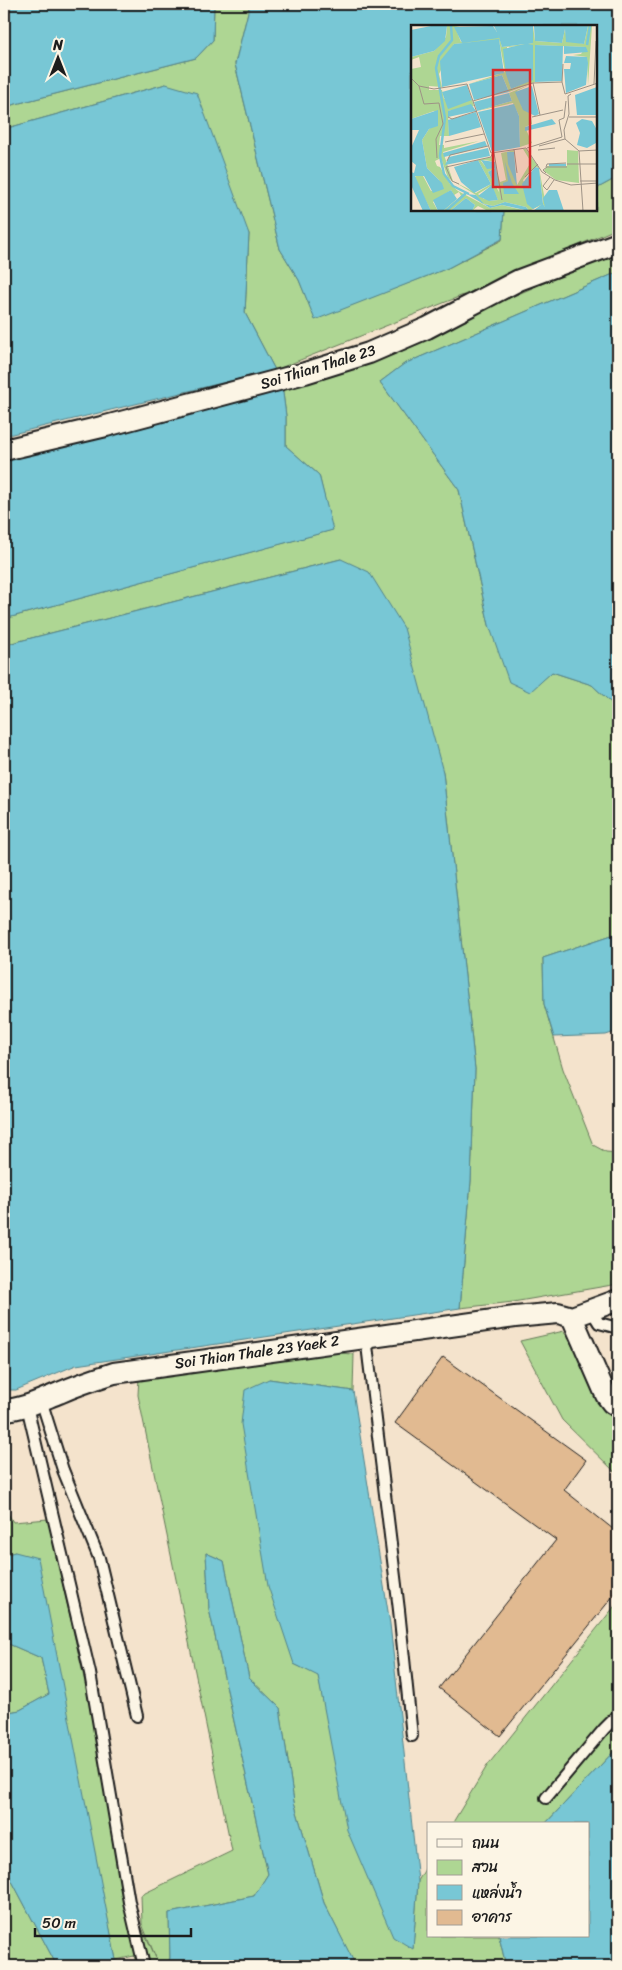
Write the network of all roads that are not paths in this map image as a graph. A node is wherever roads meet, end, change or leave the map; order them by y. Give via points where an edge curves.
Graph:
1 (618, 243) edge
2 (4, 450) edge
3 (618, 1300) edge
4 (591, 1310) junction
5 (565, 1315) junction
6 (618, 1328) edge
7 (366, 1337) junction
8 (34, 1403) junction
9 (618, 1406) edge
10 (4, 1410) edge
11 (618, 1715) edge
12 (137, 1716) dead end
13 (412, 1736) dead end
14 (546, 1798) dead end
15 (144, 1966) edge

1 - 2 street, Soi Thian Thale 23 via 519,280 428,328 369,353 125,421
3 - 4 street, Soi Thian Thale 23 Yaek 2
4 - 5 street, Soi Thian Thale 23 Yaek 2
4 - 6 lane via 599,1323
5 - 7 street, Soi Thian Thale 23 Yaek 2 via 515,1317
5 - 9 street via 606,1395
7 - 8 street, Soi Thian Thale 23 Yaek 2 via 114,1373
7 - 13 lane
8 - 10 street, Soi Thian Thale 23 Yaek 2
8 - 12 lane via 99,1558
8 - 15 lane via 90,1673 129,1902
11 - 14 lane

